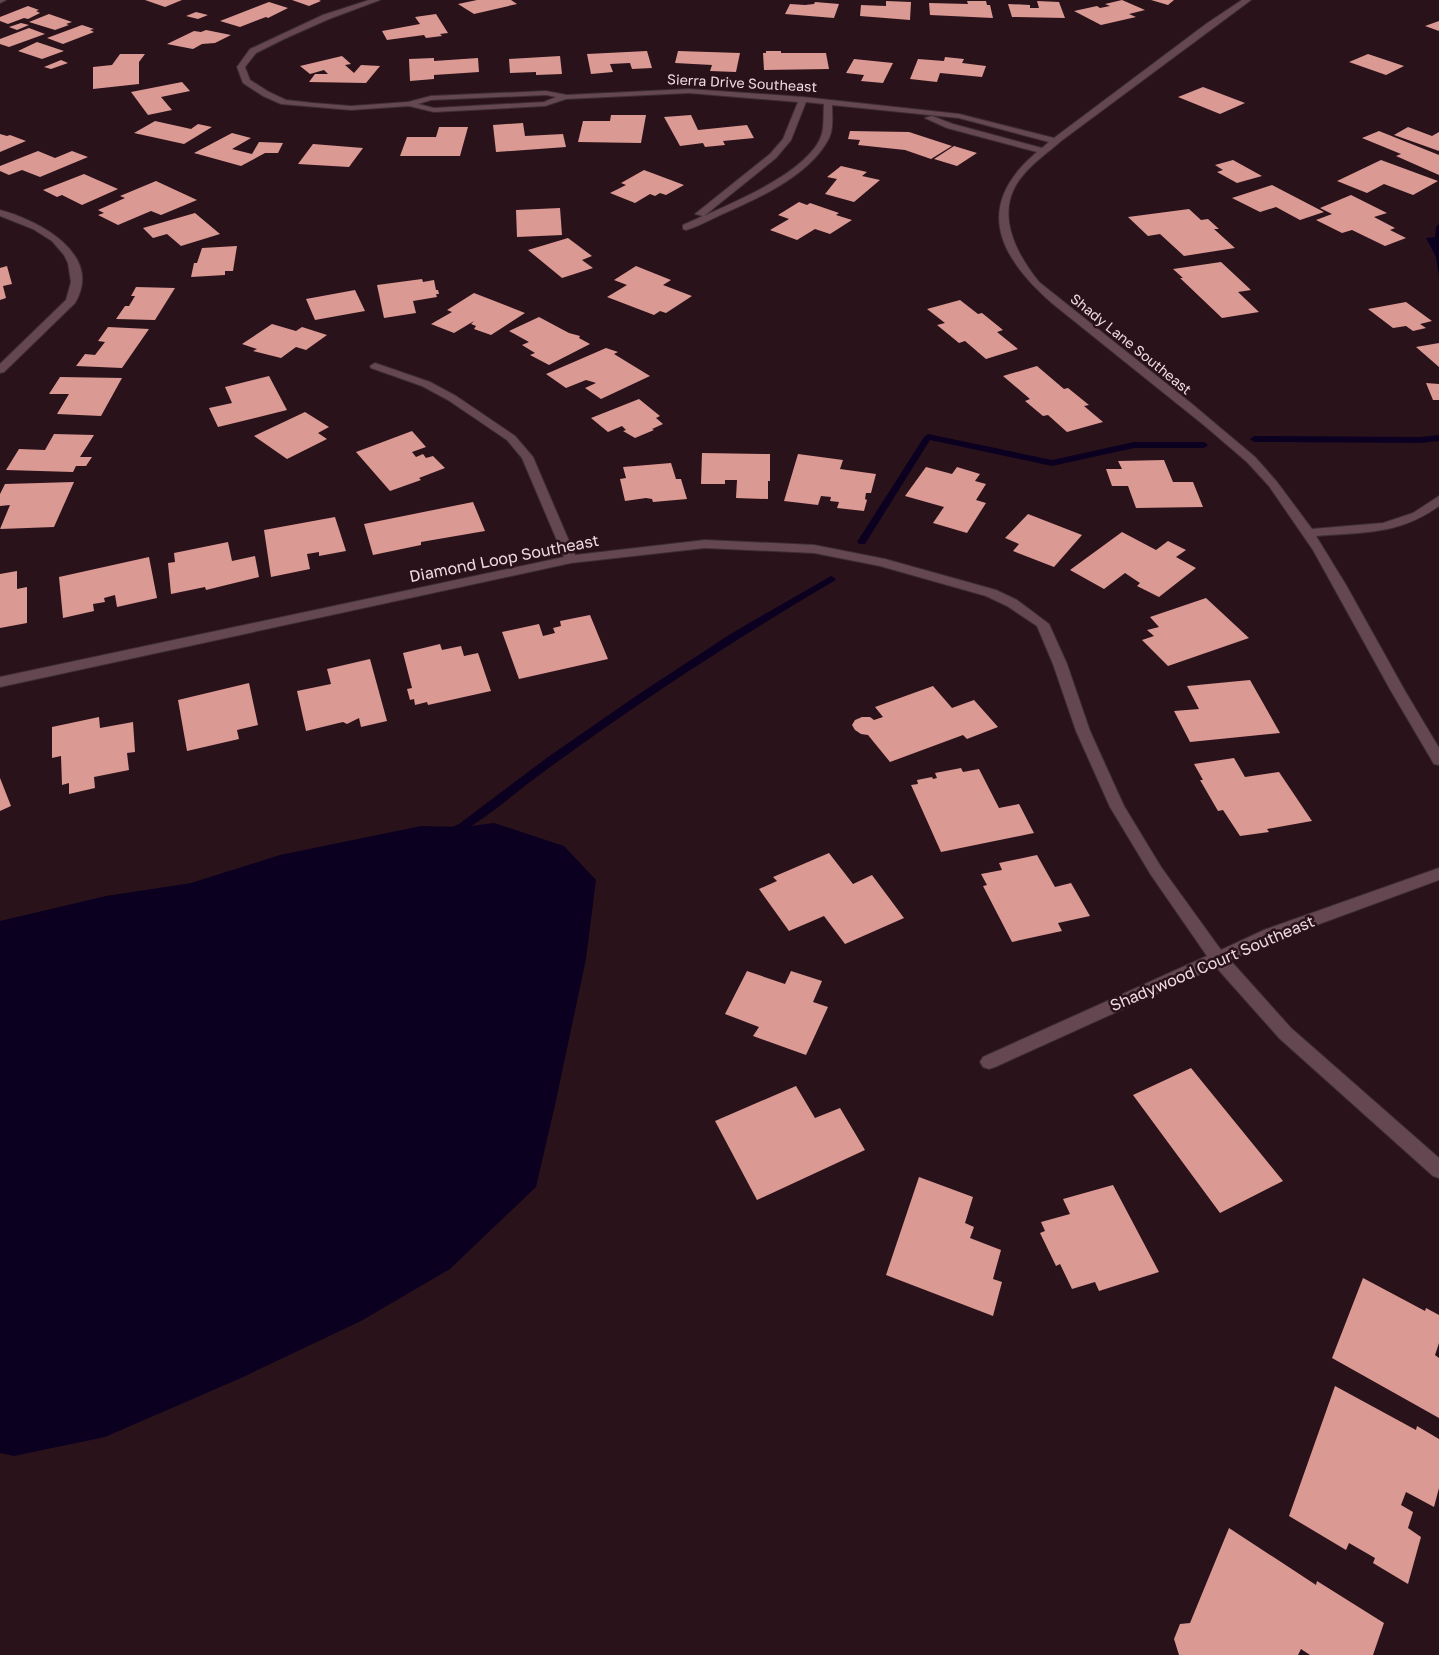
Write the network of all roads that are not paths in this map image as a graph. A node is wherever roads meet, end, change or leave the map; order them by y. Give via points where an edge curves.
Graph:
1 (376, 0) edge
2 (1248, 0) edge
3 (803, 100) junction
4 (828, 102) junction
5 (914, 111) junction
6 (1057, 141) junction
7 (1045, 151) junction
8 (0, 213) edge
9 (375, 366) dead end
10 (0, 370) edge
11 (1439, 500) edge
12 (1308, 533) junction
13 (571, 559) junction
14 (0, 682) edge
15 (1439, 760) edge
16 (1439, 874) edge
17 (1218, 958) junction
18 (989, 1062) dead end
19 (1439, 1170) edge

1 - 3 street, Sierra Drive Southeast via 326,17 252,51 241,67 246,80 284,102 351,108 408,104 434,110 545,104 567,97 688,91
2 - 6 street, Shady Lane Southeast
3 - 4 street, Sierra Drive Southeast
3 - 4 street via 787,140 773,156 686,227 782,180 808,159 824,139
4 - 5 street, Sierra Drive Southeast
5 - 6 street, Sierra Drive Southeast via 959,116
5 - 7 street, Sierra Drive Southeast via 950,126
6 - 7 street, Shady Lane Southeast
7 - 12 street, Shady Lane Southeast via 1022,172 1004,204 1004,223 1020,265 1054,300 1197,414 1256,466
8 - 10 street via 46,232 60,244 76,267 78,290 71,301
9 - 13 street via 443,393 511,438 526,457
11 - 12 street via 1417,516 1384,527
12 - 15 street, Shady Lane Southeast
13 - 14 street, Diamond Loop Southeast
13 - 17 street, Diamond Loop Southeast via 704,544 814,549 881,562 991,593 1012,603 1042,624 1117,808
16 - 17 street, Shadywood Court Southeast via 1270,935
17 - 18 street, Shadywood Court Southeast
17 - 19 street, Diamond Loop Southeast via 1284,1033

